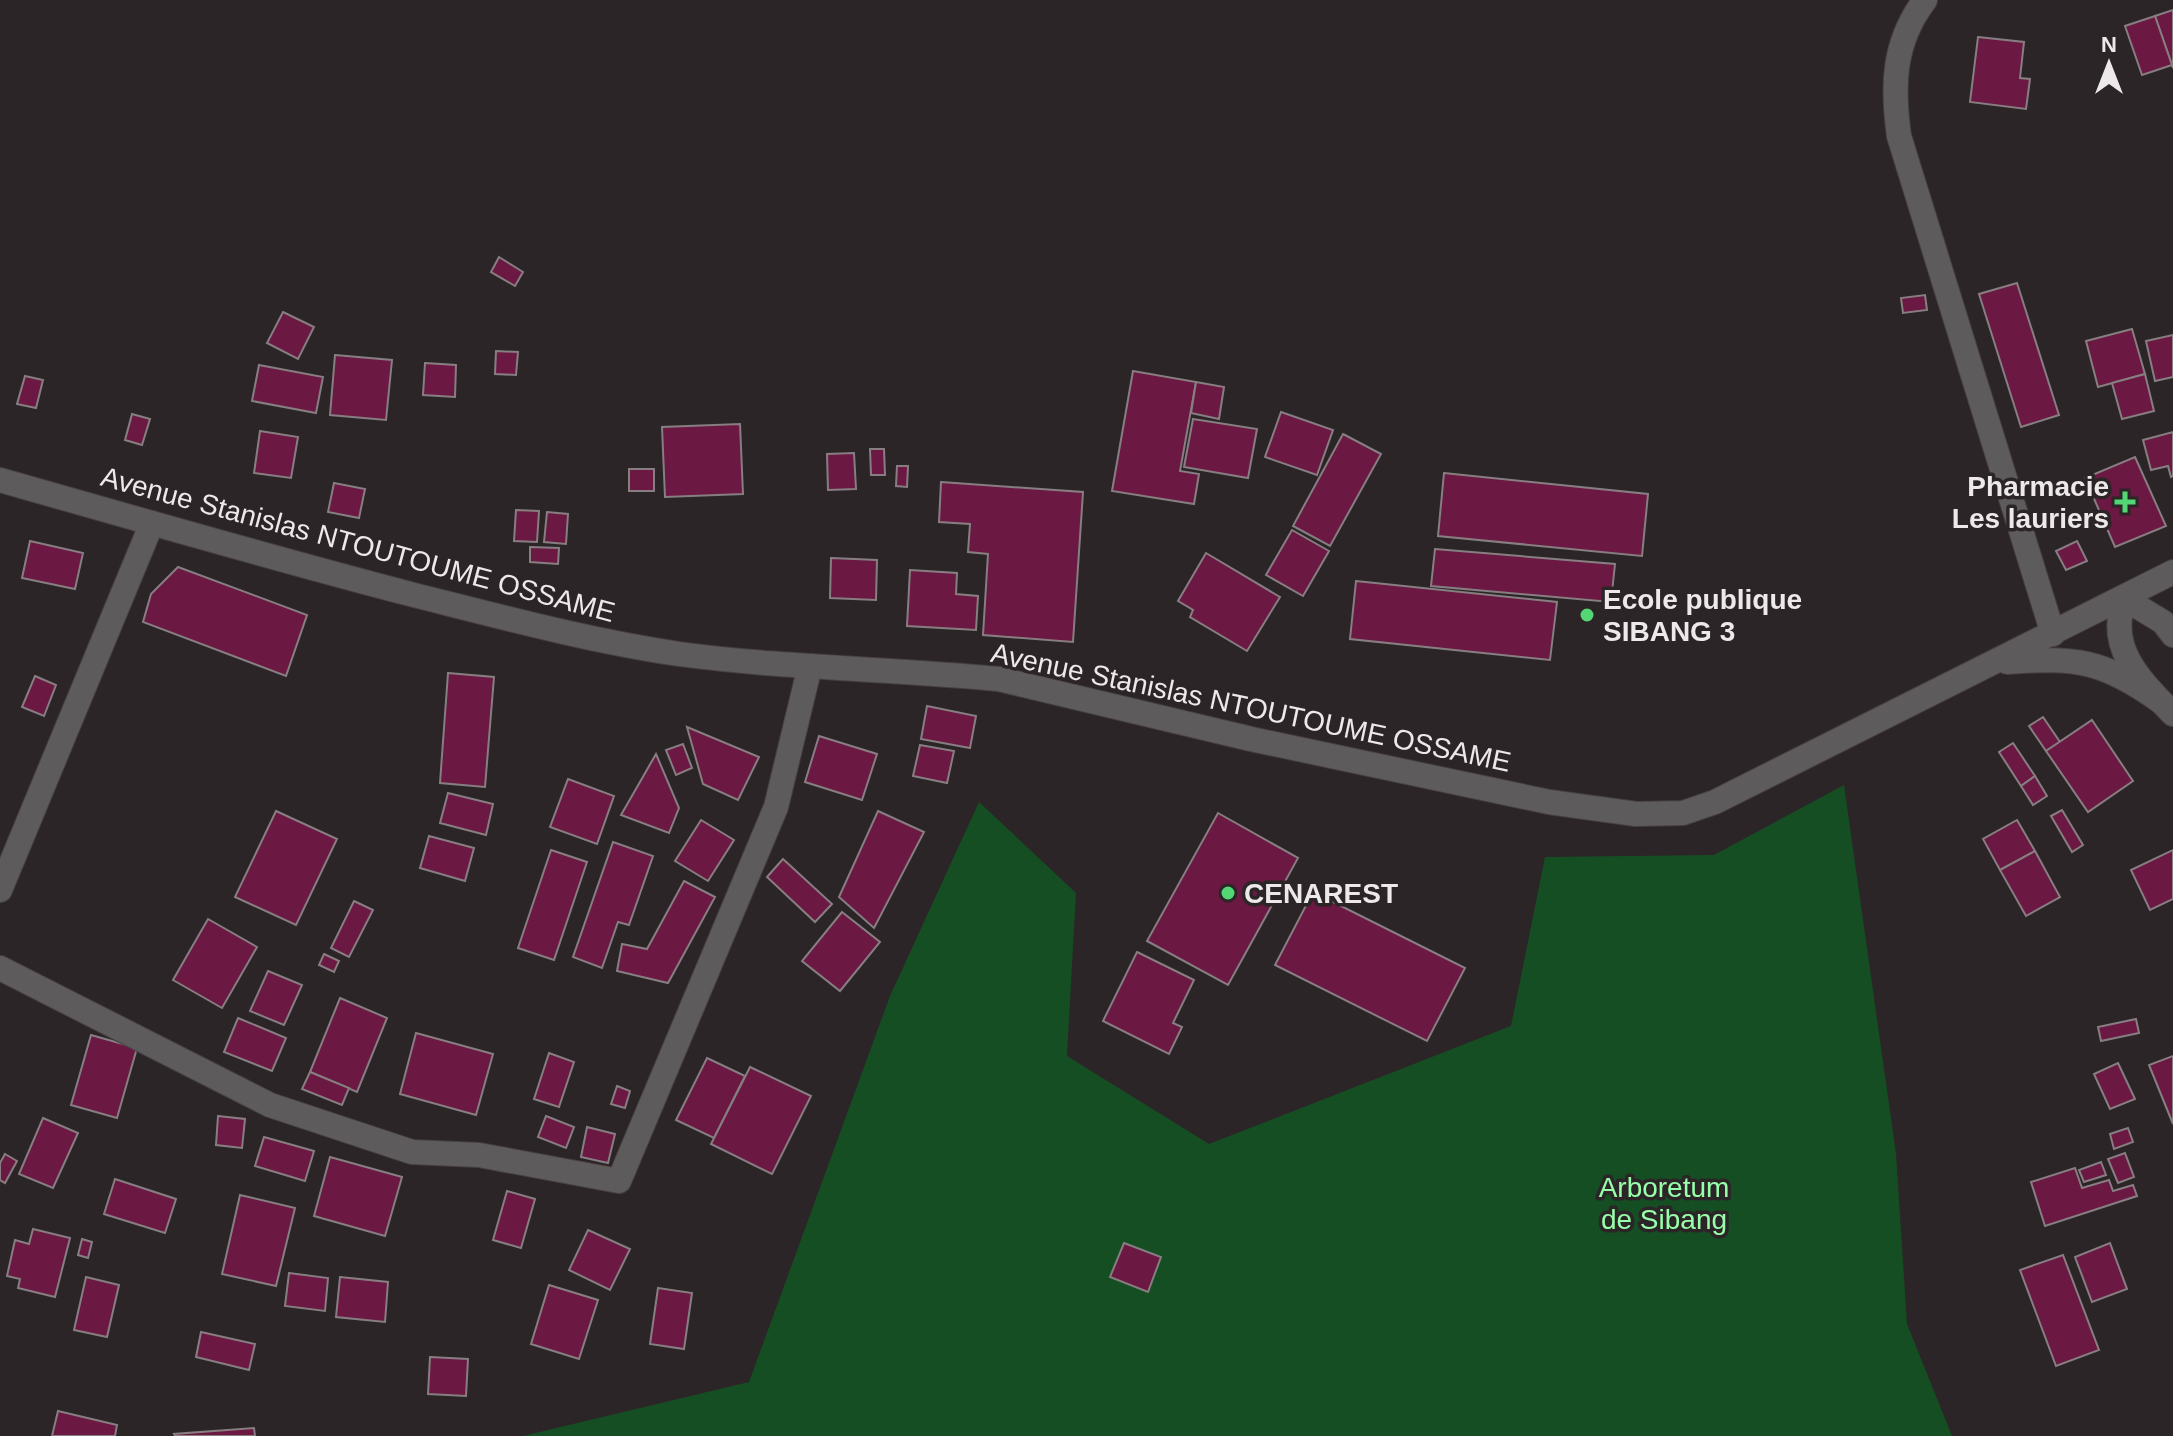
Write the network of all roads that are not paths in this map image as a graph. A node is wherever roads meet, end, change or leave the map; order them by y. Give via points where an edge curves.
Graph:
1 (1925, 0) edge
2 (0, 480) edge
3 (152, 523) junction
4 (2173, 572) edge
5 (2125, 599) junction
6 (2053, 634) junction
7 (2173, 635) edge
8 (1996, 663) junction
9 (810, 666) junction
10 (2166, 708) edge
11 (0, 890) edge
12 (0, 968) edge

1 - 6 street via 1901,41 1892,92 1899,136
2 - 3 street, Avenue Stanislas NTOUTOUME OSSAME
3 - 9 street, Avenue Stanislas NTOUTOUME OSSAME via 511,620 677,654
3 - 11 street
4 - 5 street, Avenue Stanislas NTOUTOUME OSSAME
5 - 6 street, Avenue Stanislas NTOUTOUME OSSAME
5 - 7 street via 2163,622
5 - 10 street via 2118,617 2123,655
6 - 8 street, Avenue Stanislas NTOUTOUME OSSAME
8 - 9 street, Avenue Stanislas NTOUTOUME OSSAME via 1715,802 1683,813 1636,814 1443,781 999,679
8 - 10 street via 2090,663 2125,675
9 - 12 street via 776,807 619,1181 479,1155 412,1152 270,1105

